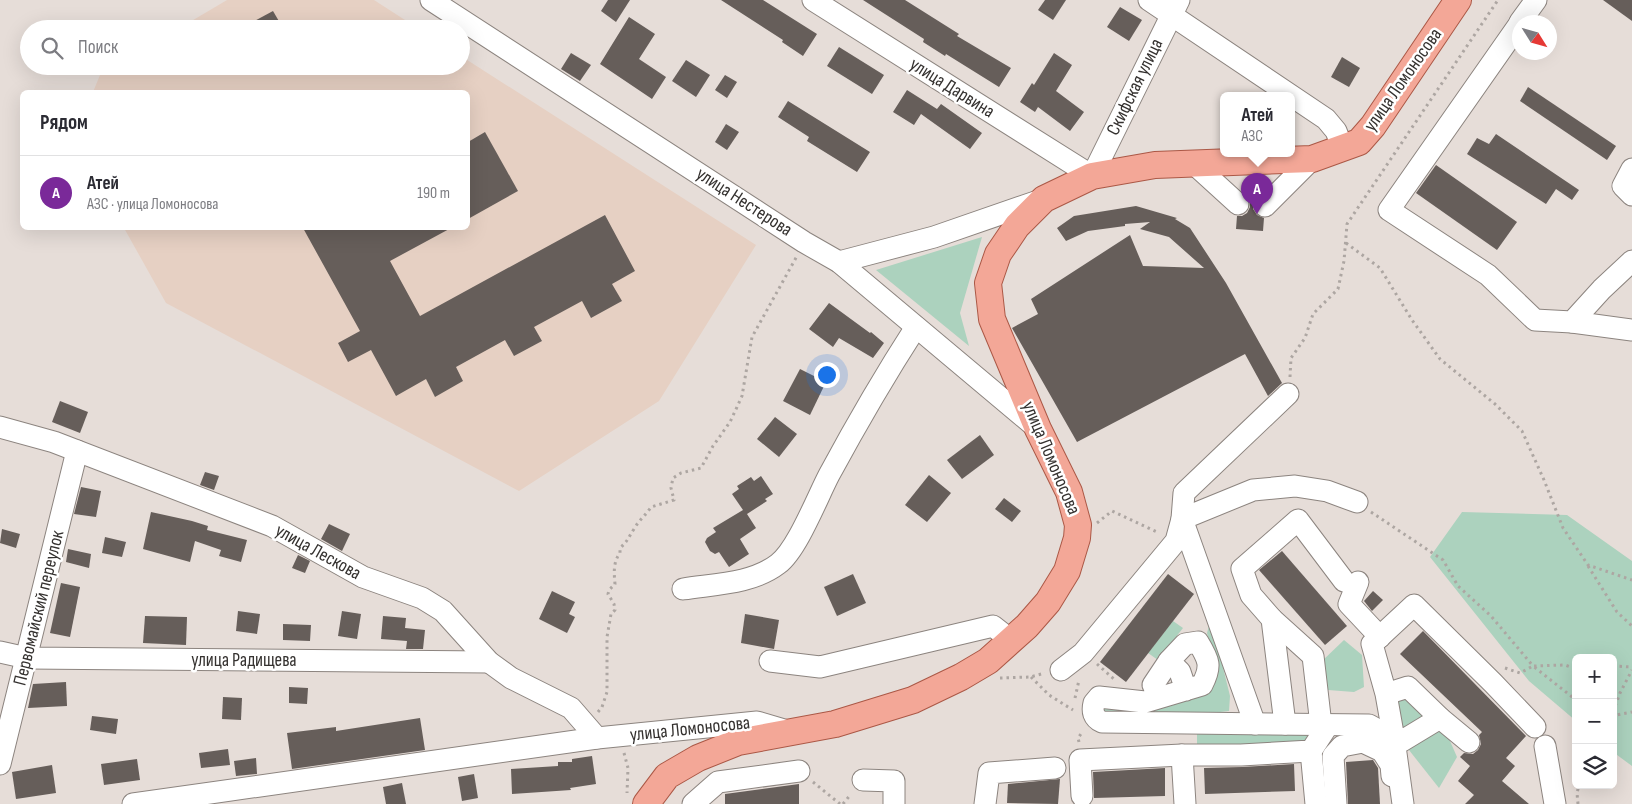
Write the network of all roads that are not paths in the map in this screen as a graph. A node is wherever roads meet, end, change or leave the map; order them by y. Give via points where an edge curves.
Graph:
1 (813, 0) edge
2 (1149, 0) edge
3 (1458, 0) edge
4 (1536, 0) edge
5 (434, 1) edge
6 (1175, 7) edge
7 (1526, 15) edge
8 (463, 20) edge
9 (470, 24) edge
10 (1512, 34) edge
11 (1290, 92) edge
12 (1295, 96) edge
13 (1343, 149) junction
14 (1312, 159) junction
15 (1193, 163) junction
16 (1632, 169) edge
17 (1092, 176) junction
18 (1632, 195) edge
19 (1044, 199) junction
20 (1238, 204) dead end
21 (1265, 206) dead end
22 (1632, 261) edge
23 (839, 262) junction
24 (1572, 322) junction
25 (916, 327) junction
26 (1632, 330) edge
27 (1288, 394) dead end
28 (0, 428) edge
29 (1038, 429) junction
30 (77, 452) junction
31 (1357, 502) road end
32 (1182, 519) junction
33 (683, 589) dead end
34 (1272, 619) junction
35 (1380, 637) junction
36 (1012, 641) junction
37 (0, 652) edge
38 (27, 658) junction
39 (770, 661) dead end
40 (1169, 661) junction
41 (489, 662) junction
42 (1061, 670) road end
43 (1152, 685) dead end
44 (1186, 690) junction
45 (1386, 694) junction
46 (1440, 718) junction
47 (1255, 724) junction
48 (1285, 724) junction
49 (1325, 725) junction
50 (1535, 727) dead end
51 (793, 732) junction
52 (595, 735) junction
53 (1394, 739) junction
54 (1469, 742) dead end
55 (1545, 746) dead end
56 (1311, 751) junction
57 (1182, 755) junction
58 (0, 764) edge
59 (1055, 768) dead end
60 (799, 771) dead end
61 (863, 780) dead end
62 (1082, 796) dead end
63 (641, 803) edge
64 (133, 804) edge
65 (693, 804) edge
66 (894, 804) edge
67 (985, 804) edge
68 (1185, 804) edge
69 (1316, 804) edge
70 (1336, 804) edge
71 (1394, 804) edge
72 (1403, 804) edge
73 (1555, 804) edge

1 - 17 street, улица Дарвина
2 - 6 street
3 - 13 main road, улица Ломоносова via 1373,126 1359,142
4 - 7 street
5 - 8 street, улица Нестерова
6 - 11 street
6 - 17 street, Скифская улица
9 - 23 street, улица Нестерова
10 - 24 street via 1389,210 1488,275 1535,320
12 - 13 street via 1326,119 1336,131
13 - 14 main road, улица Ломоносова
14 - 15 main road, улица Ломоносова
14 - 21 street
15 - 17 main road, улица Ломоносова via 1155,165
15 - 20 street
16 - 18 street via 1623,186
17 - 19 main road, улица Ломоносова
19 - 23 street via 934,237
19 - 29 main road, улица Ломоносова via 1017,226 998,254 988,283 992,319
22 - 24 street
23 - 25 street, улица Нестерова
24 - 26 street
25 - 29 street, улица Нестерова
25 - 33 street via 829,475 787,556 760,575
27 - 32 street via 1184,493
28 - 30 street, улица Лескова via 54,442
29 - 36 main road, улица Ломоносова via 1069,492 1078,525 1077,538 1067,571 1048,602
30 - 38 street, Первомайский переулок
30 - 41 street, улица Лескова via 272,526 363,577 422,598 443,611
31 - 32 street via 1327,491 1295,486 1253,490
32 - 42 street via 1176,541 1083,653
32 - 47 street
34 - 35 street via 1251,595 1242,569 1298,520 1351,581 1349,604
34 - 48 street
34 - 49 street via 1313,656
35 - 45 street via 1372,644
35 - 50 street via 1414,605
36 - 39 street via 993,626 820,666
36 - 51 main road, улица Ломоносова via 988,662 913,700 835,724
37 - 38 street, улица Радищева
38 - 41 street, улица Радищева
38 - 58 street, Первомайский переулок
40 - 43 street
40 - 44 street via 1180,672
40 - 44 street via 1185,644 1198,642 1208,658 1209,672 1202,685
41 - 52 street, улица Лескова via 511,678 571,708
44 - 47 street via 1144,702 1099,697 1093,708 1096,720
45 - 46 street via 1408,687
45 - 53 street
46 - 53 street via 1402,741
46 - 54 street
47 - 48 street
48 - 49 street
49 - 53 street via 1369,725
49 - 56 street
51 - 52 street, улица Ломоносова via 757,722 619,736
51 - 63 main road via 738,742 698,758 667,776
52 - 64 street, улица Ломоносова
53 - 72 street
55 - 73 street
56 - 57 street
56 - 69 street
57 - 62 street via 1080,760
57 - 68 street
59 - 67 street via 989,773
60 - 65 street via 718,782
61 - 66 street via 894,781
70 - 71 street via 1333,756 1342,746 1363,742 1382,751 1391,764

